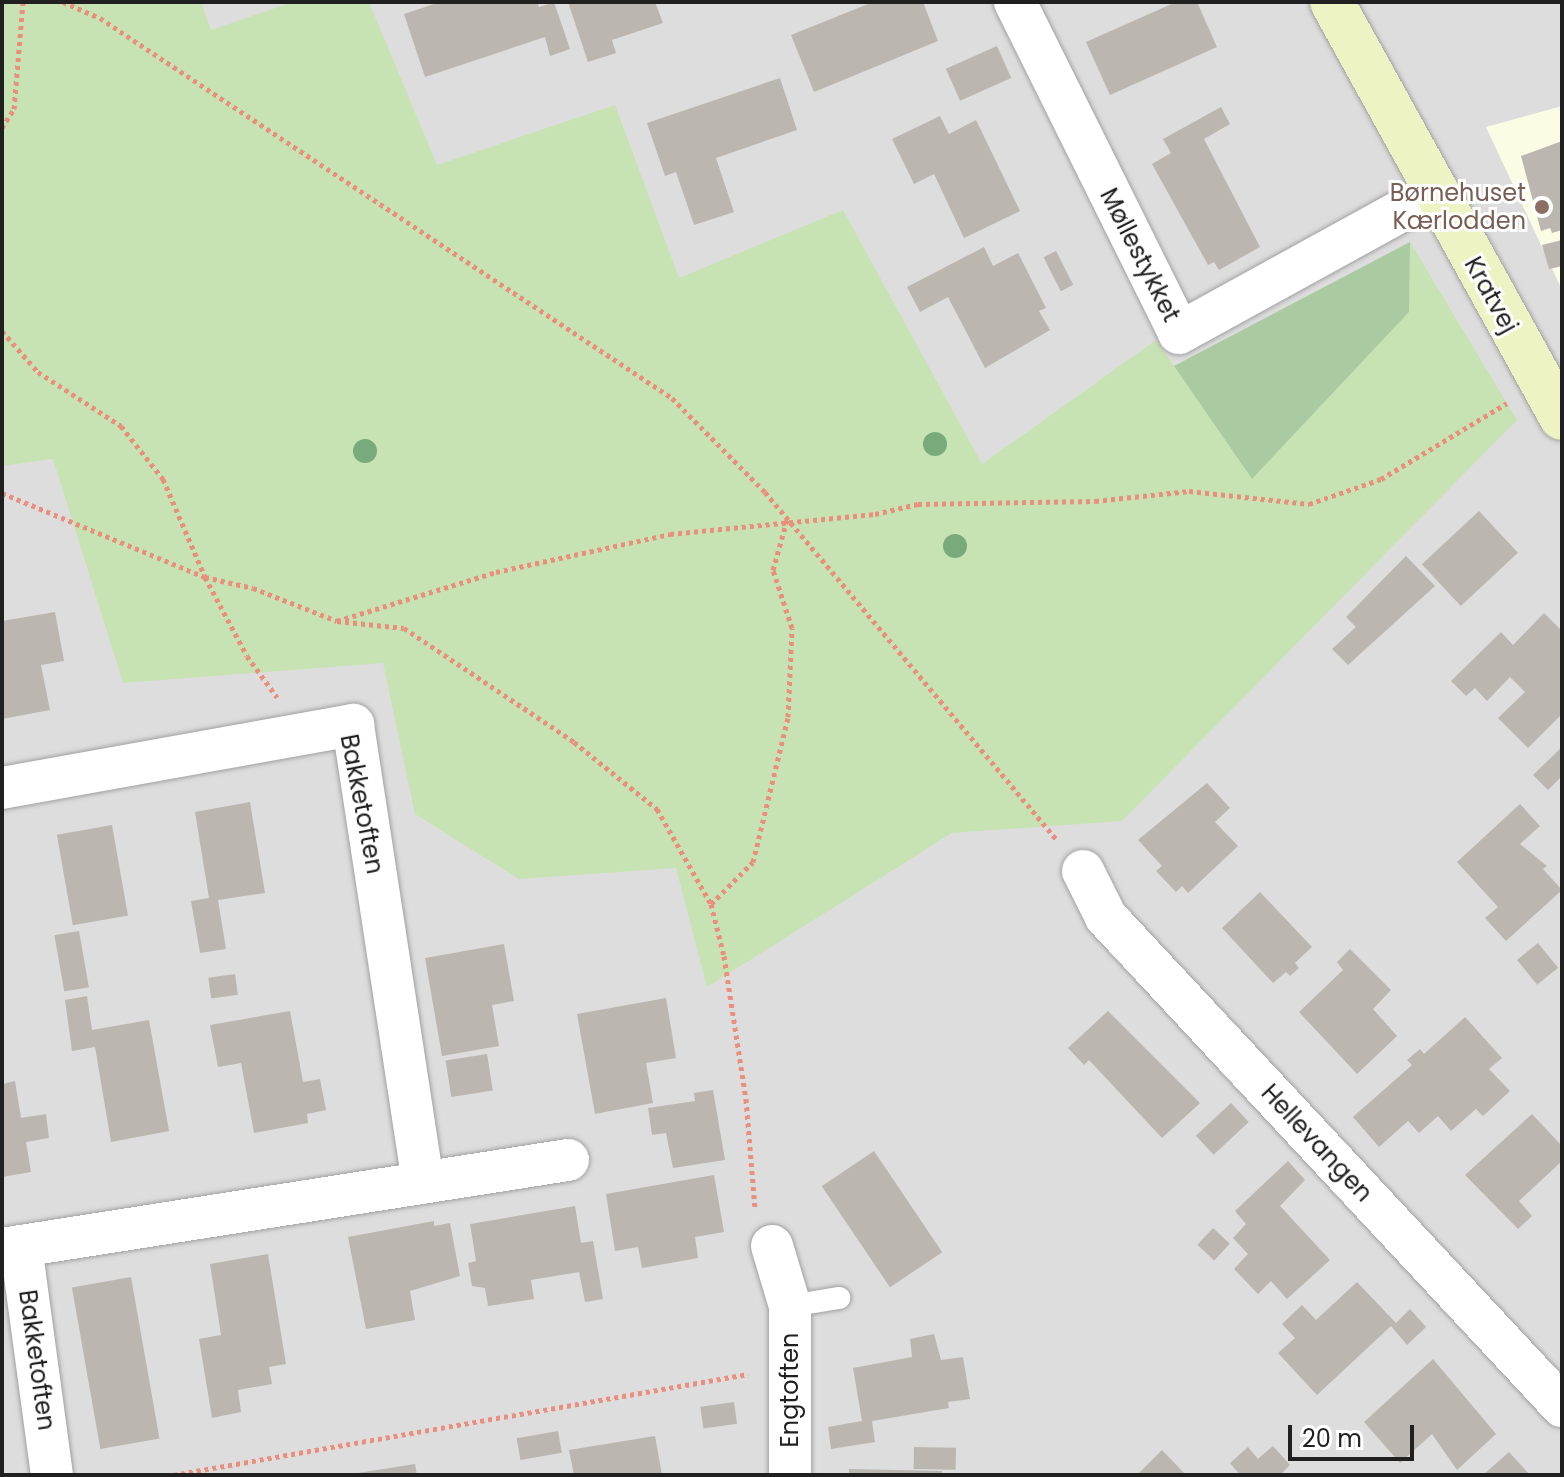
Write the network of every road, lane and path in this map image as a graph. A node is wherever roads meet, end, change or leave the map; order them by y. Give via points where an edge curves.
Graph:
1 (23, 2) edge
2 (63, 2) edge
3 (1015, 2) edge
4 (1332, 2) edge
5 (2, 128) edge
6 (1434, 193) junction
7 (2, 331) edge
8 (1551, 400) edge
9 (2, 493) edge
10 (787, 520) junction
11 (205, 577) junction
12 (337, 621) junction
13 (303, 733) junction
14 (2, 788) edge
15 (1083, 871) joint
16 (711, 904) junction
17 (568, 1160) dead end
18 (423, 1183) junction
19 (772, 1246) joint
20 (12, 1247) edge
21 (839, 1298) dead end
22 (790, 1306) junction
23 (791, 1367) junction
24 (1562, 1406) edge
25 (52, 1475) edge
26 (173, 1475) edge
27 (790, 1475) edge

1 - 5 path via 14,109
2 - 10 path via 100,18 672,398
3 - 6 street, Møllestykket via 1179,333
4 - 6 street, Kratvej
6 - 8 street, Kratvej
7 - 11 path via 38,372 121,426 163,479
8 - 10 path via 1381,479 1309,504 1189,491 1095,501 918,504 875,514
9 - 11 path
10 - 12 path via 670,534 496,572
10 - 15 path
10 - 16 path via 773,570 792,628 788,717 753,862
11 - 12 path via 253,588
11 - 13 path via 247,656
12 - 16 path via 404,628 574,742 657,809
13 - 14 street, Bakketoften
13 - 18 street, Bakketoften via 353,725
15 - 24 street, Hellevangen via 1106,917
16 - 19 path via 746,1099 756,1225
17 - 18 street, Bakketoften
18 - 20 street, Bakketoften
19 - 22 street, Engtoften
20 - 25 street, Bakketoften
21 - 22 lane, Engtoften
22 - 23 street, Engtoften
23 - 26 path
23 - 27 street, Engtoften

